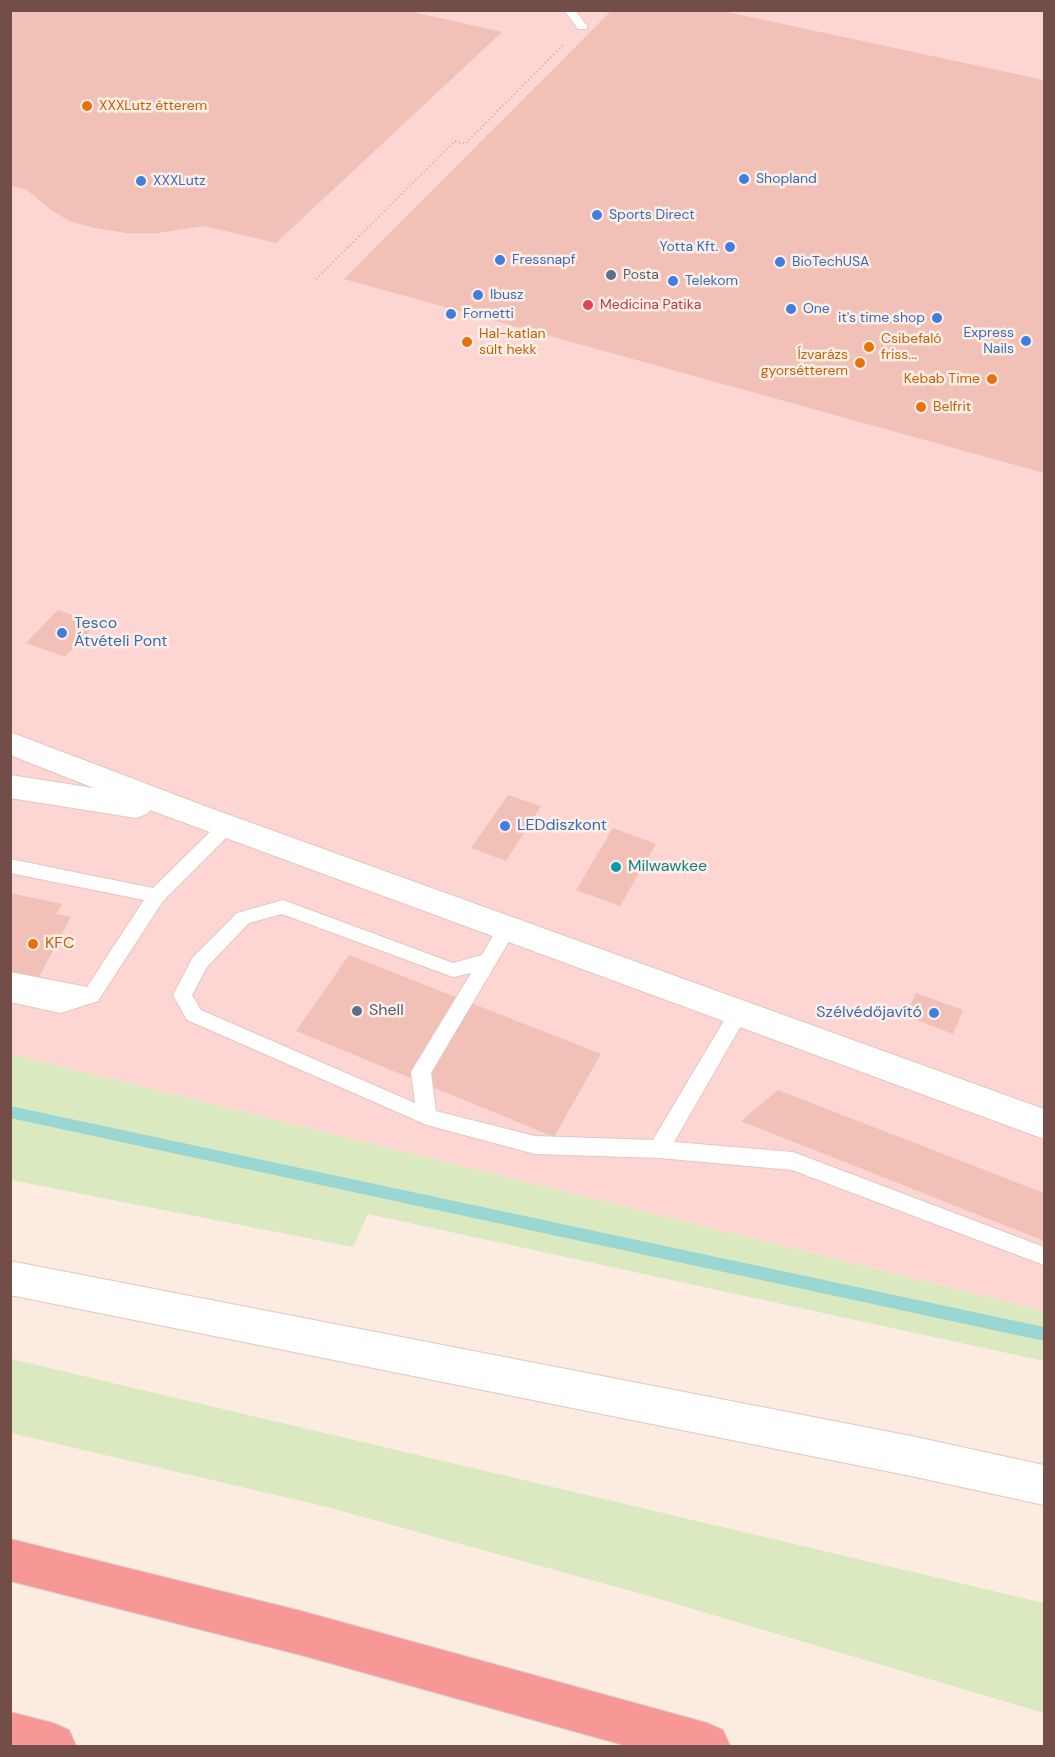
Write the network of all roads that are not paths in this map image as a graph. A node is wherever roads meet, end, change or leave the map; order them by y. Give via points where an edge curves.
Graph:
1 (568, 10) edge
2 (582, 27) road end
3 (10, 743) edge
4 (10, 786) edge
5 (213, 821) junction
6 (10, 866) edge
7 (157, 896) junction
8 (507, 928) junction
9 (488, 961) junction
10 (10, 980) edge
11 (10, 994) edge
12 (91, 996) junction
13 (739, 1012) junction
14 (427, 1117) junction
15 (1044, 1124) edge
16 (659, 1149) junction
17 (1044, 1256) edge
18 (10, 1278) edge
19 (1044, 1485) edge
20 (10, 1560) edge
21 (10, 1735) edge
22 (53, 1746) edge
23 (707, 1746) edge

1 - 2 lane
3 - 5 street
4 - 5 street
5 - 7 lane
5 - 8 street
6 - 7 lane
7 - 12 lane
8 - 9 lane
8 - 13 street
9 - 14 lane via 421,1072
9 - 14 lane via 453,970 283,907 243,918 200,962 182,995 194,1015
10 - 12 lane
11 - 12 lane via 61,1005
13 - 15 street
13 - 16 lane
14 - 16 lane via 535,1145
16 - 17 lane via 794,1161
18 - 19 street
20 - 23 highway via 301,1633
21 - 22 highway

